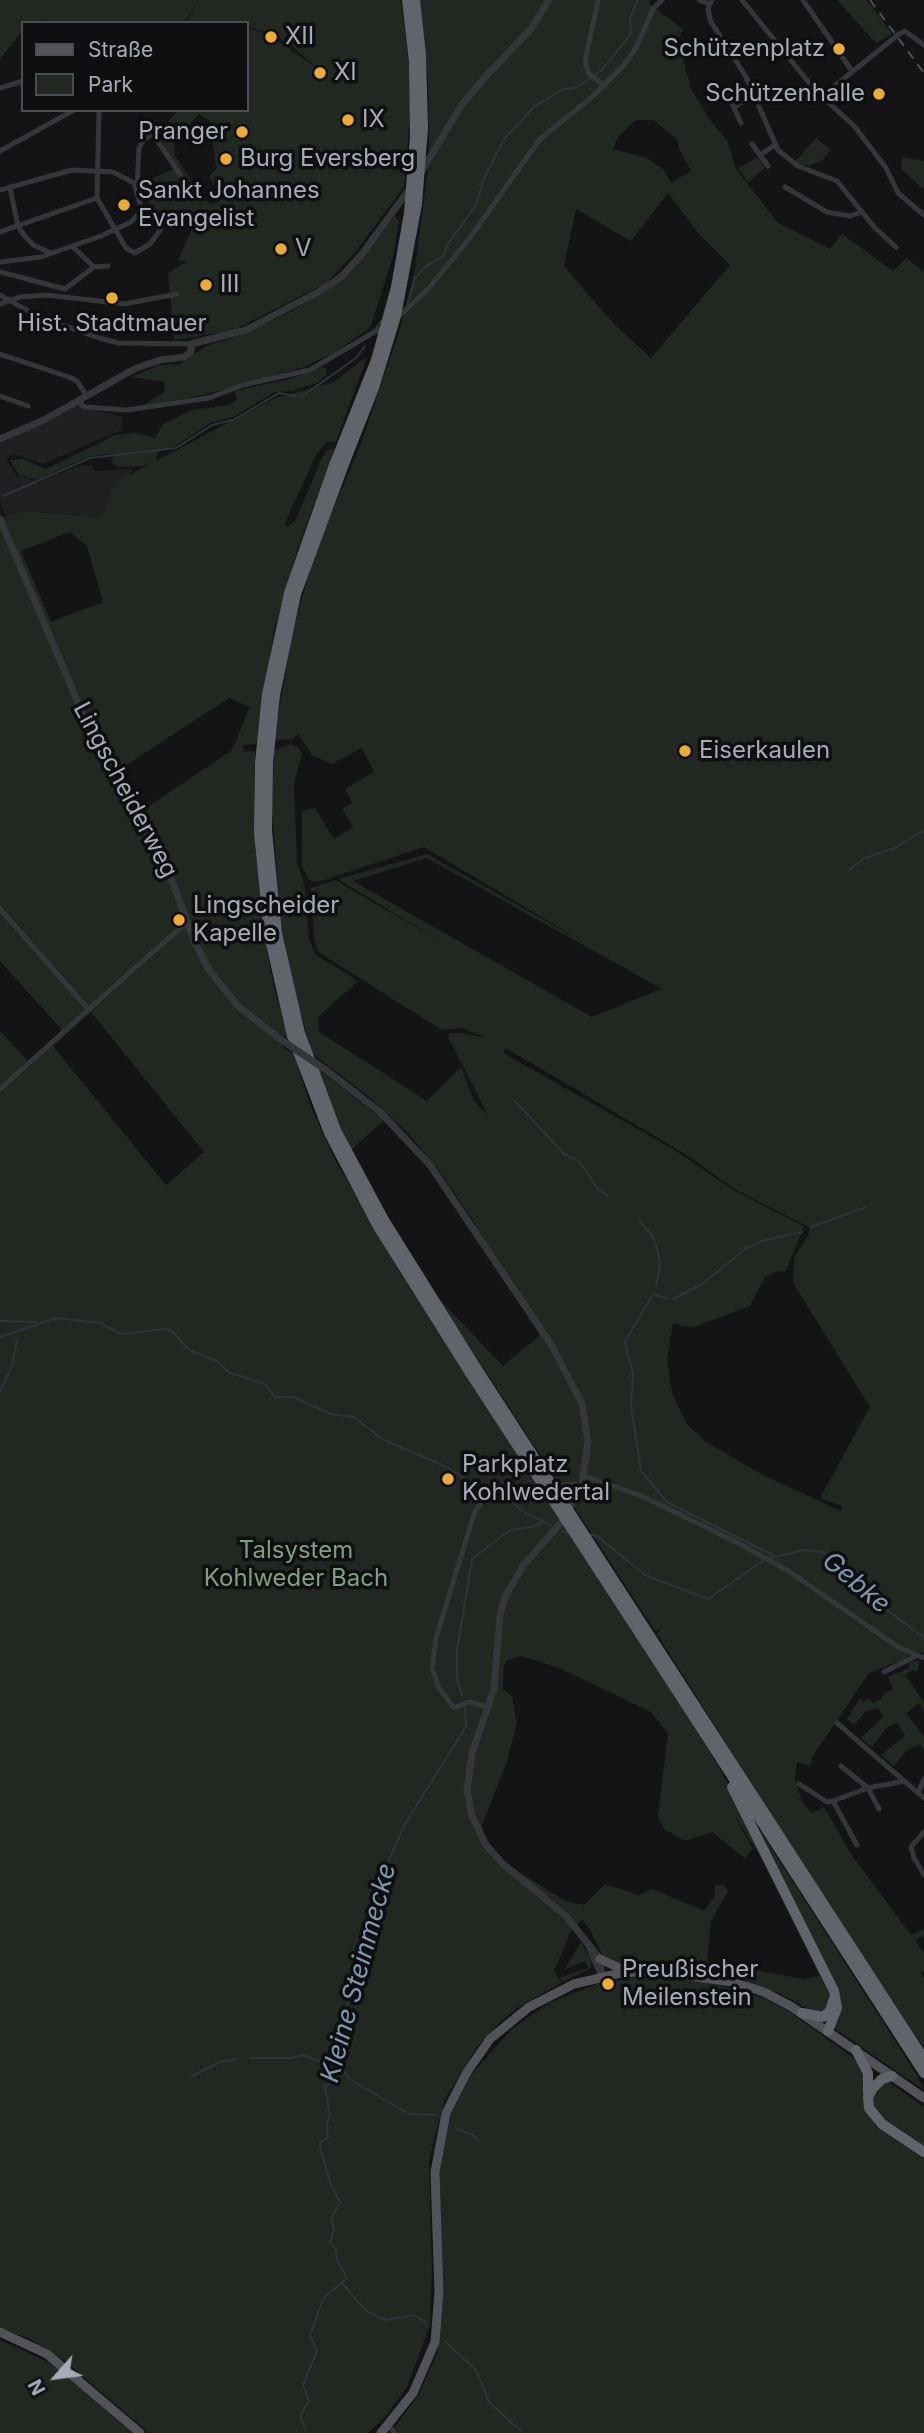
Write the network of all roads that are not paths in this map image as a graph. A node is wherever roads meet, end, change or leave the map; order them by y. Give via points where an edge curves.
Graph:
1 (407, 0) edge
2 (415, 0) edge
3 (549, 0) edge
4 (598, 0) edge
5 (662, 0) edge
6 (699, 0) edge
7 (742, 0) edge
8 (803, 0) edge
9 (711, 2) edge
10 (723, 42) junction
11 (924, 45) edge
12 (707, 51) dead end
13 (852, 71) junction
14 (21, 82) edge
15 (605, 86) junction
16 (0, 88) edge
17 (727, 95) dead end
18 (754, 95) junction
19 (821, 97) junction
20 (734, 107) junction
21 (70, 112) edge
22 (99, 112) edge
23 (741, 123) dead end
24 (752, 144) dead end
25 (775, 145) junction
26 (0, 151) edge
27 (760, 155) junction
28 (768, 166) dead end
29 (96, 171) junction
30 (785, 187) dead end
31 (10, 188) junction
32 (0, 190) edge
33 (138, 190) junction
34 (196, 191) dead end
35 (97, 198) junction
36 (142, 210) junction
37 (861, 212) junction
38 (924, 215) edge
39 (18, 226) junction
40 (116, 230) junction
41 (0, 232) edge
42 (72, 246) junction
43 (896, 247) dead end
44 (51, 253) junction
45 (0, 262) edge
46 (107, 266) dead end
47 (94, 267) junction
48 (0, 272) edge
49 (177, 294) dead end
50 (0, 295) edge
51 (12, 302) junction
52 (0, 304) edge
53 (191, 344) junction
54 (0, 354) edge
55 (0, 396) edge
56 (83, 397) junction
57 (28, 406) dead end
58 (0, 439) edge
59 (0, 519) edge
60 (0, 909) edge
61 (188, 925) junction
62 (88, 1009) junction
63 (0, 1089) edge
64 (474, 1371) junction
65 (584, 1476) junction
66 (575, 1484) dead end
67 (916, 1656) junction
68 (924, 1658) edge
69 (667, 1669) junction
70 (884, 1672) dead end
71 (489, 1707) junction
72 (837, 1723) dead end
73 (718, 1754) junction
74 (841, 1766) dead end
75 (924, 1779) edge
76 (905, 1782) junction
77 (799, 1784) dead end
78 (867, 1788) junction
79 (918, 1793) junction
80 (924, 1798) edge
81 (833, 1801) junction
82 (879, 1809) dead end
83 (924, 1832) edge
84 (857, 1845) dead end
85 (924, 1875) edge
86 (589, 1944) junction
87 (600, 1959) junction
88 (632, 1972) junction
89 (602, 1976) junction
90 (827, 1977) junction
91 (880, 1991) junction
92 (802, 2013) junction
93 (828, 2031) junction
94 (856, 2050) junction
95 (924, 2052) edge
96 (924, 2059) edge
97 (924, 2073) edge
98 (892, 2076) junction
99 (868, 2097) junction
100 (924, 2098) edge
101 (924, 2152) edge
102 (0, 2332) edge
103 (392, 2429) edge
104 (140, 2433) edge
105 (381, 2433) edge

1 - 64 highway, bridge via 415,138 409,213 390,311 364,395 289,593 267,694 259,820 269,935 292,1036 329,1133 372,1215
2 - 64 highway, bridge via 423,128 417,204 399,303 374,388 296,594 275,695 267,797 269,865 277,933 300,1033 336,1130
3 - 53 street via 531,29 461,106 401,201 341,277 257,326
4 - 15 street via 585,65
5 - 15 street via 653,9 633,53
6 - 9 street
7 - 19 street
8 - 13 street
9 - 10 street via 710,20
10 - 12 street
10 - 18 street
11 - 13 street via 905,31
13 - 19 street
14 - 16 street
15 - 56 street via 540,139 428,289 378,330 310,370 209,398 127,410 81,405
17 - 20 street
18 - 20 street
18 - 25 street
19 - 38 street via 850,121 886,168 898,193
20 - 23 street
21 - 26 street
22 - 29 street
24 - 27 street
25 - 27 street
25 - 37 street via 791,162 836,181
27 - 28 street
29 - 31 street via 72,170
29 - 33 street via 121,174
29 - 35 street
30 - 37 street via 827,212 850,216
31 - 32 street
31 - 39 street
33 - 34 street via 139,148 153,134
33 - 36 street
35 - 39 street
35 - 40 street
36 - 40 street via 135,220
36 - 40 street via 154,217 161,229 142,251 126,248
37 - 43 street
39 - 41 street
39 - 44 street via 30,242
40 - 42 street
42 - 44 street
42 - 47 street
44 - 45 street
46 - 47 street
47 - 48 street via 65,289
49 - 51 street via 124,304 58,296 20,297
50 - 51 street
51 - 52 street
51 - 53 street via 37,316 119,343
53 - 56 street via 187,355 145,364
54 - 56 street via 77,381
55 - 57 street
56 - 58 street
59 - 61 street, Lingscheiderweg via 88,726 162,857
60 - 62 street
61 - 62 street
61 - 65 street, Lingscheiderweg, bridge via 216,982 238,1006 380,1112 418,1149 576,1387 586,1418
62 - 63 street
64 - 69 highway, bridge
65 - 67 street via 642,1496 774,1562
65 - 71 street, Lingscheiderweg via 565,1518 523,1566 505,1597
66 - 71 street via 498,1490 483,1499 474,1514 436,1637 432,1668 437,1685 454,1708 469,1702
67 - 68 street
67 - 70 street
69 - 73 highway
69 - 91 highway
71 - 86 street, Lingscheiderweg via 467,1779 476,1828 495,1856 556,1906
72 - 76 street
73 - 90 highway
73 - 97 highway
74 - 78 street
75 - 79 street
76 - 78 street
76 - 79 street
77 - 81 street via 827,1802
78 - 81 street
78 - 82 street
79 - 80 street
81 - 84 street
83 - 85 street via 911,1847
86 - 87 street
86 - 89 street
87 - 88 main road
87 - 89 street
88 - 89 main road
88 - 92 main road via 682,1973 732,1982
89 - 103 main road via 557,1991 515,2017 491,2039 455,2092 441,2130 435,2172 439,2292 435,2342
90 - 92 highway via 833,2000 829,2013 819,2017
90 - 93 highway via 837,2004
91 - 95 highway
91 - 96 highway
92 - 93 main road
93 - 94 main road
94 - 98 main road
94 - 99 highway via 869,2073
98 - 99 highway via 876,2083
98 - 100 main road
99 - 101 highway via 877,2120
102 - 104 main road via 47,2354
103 - 105 main road

